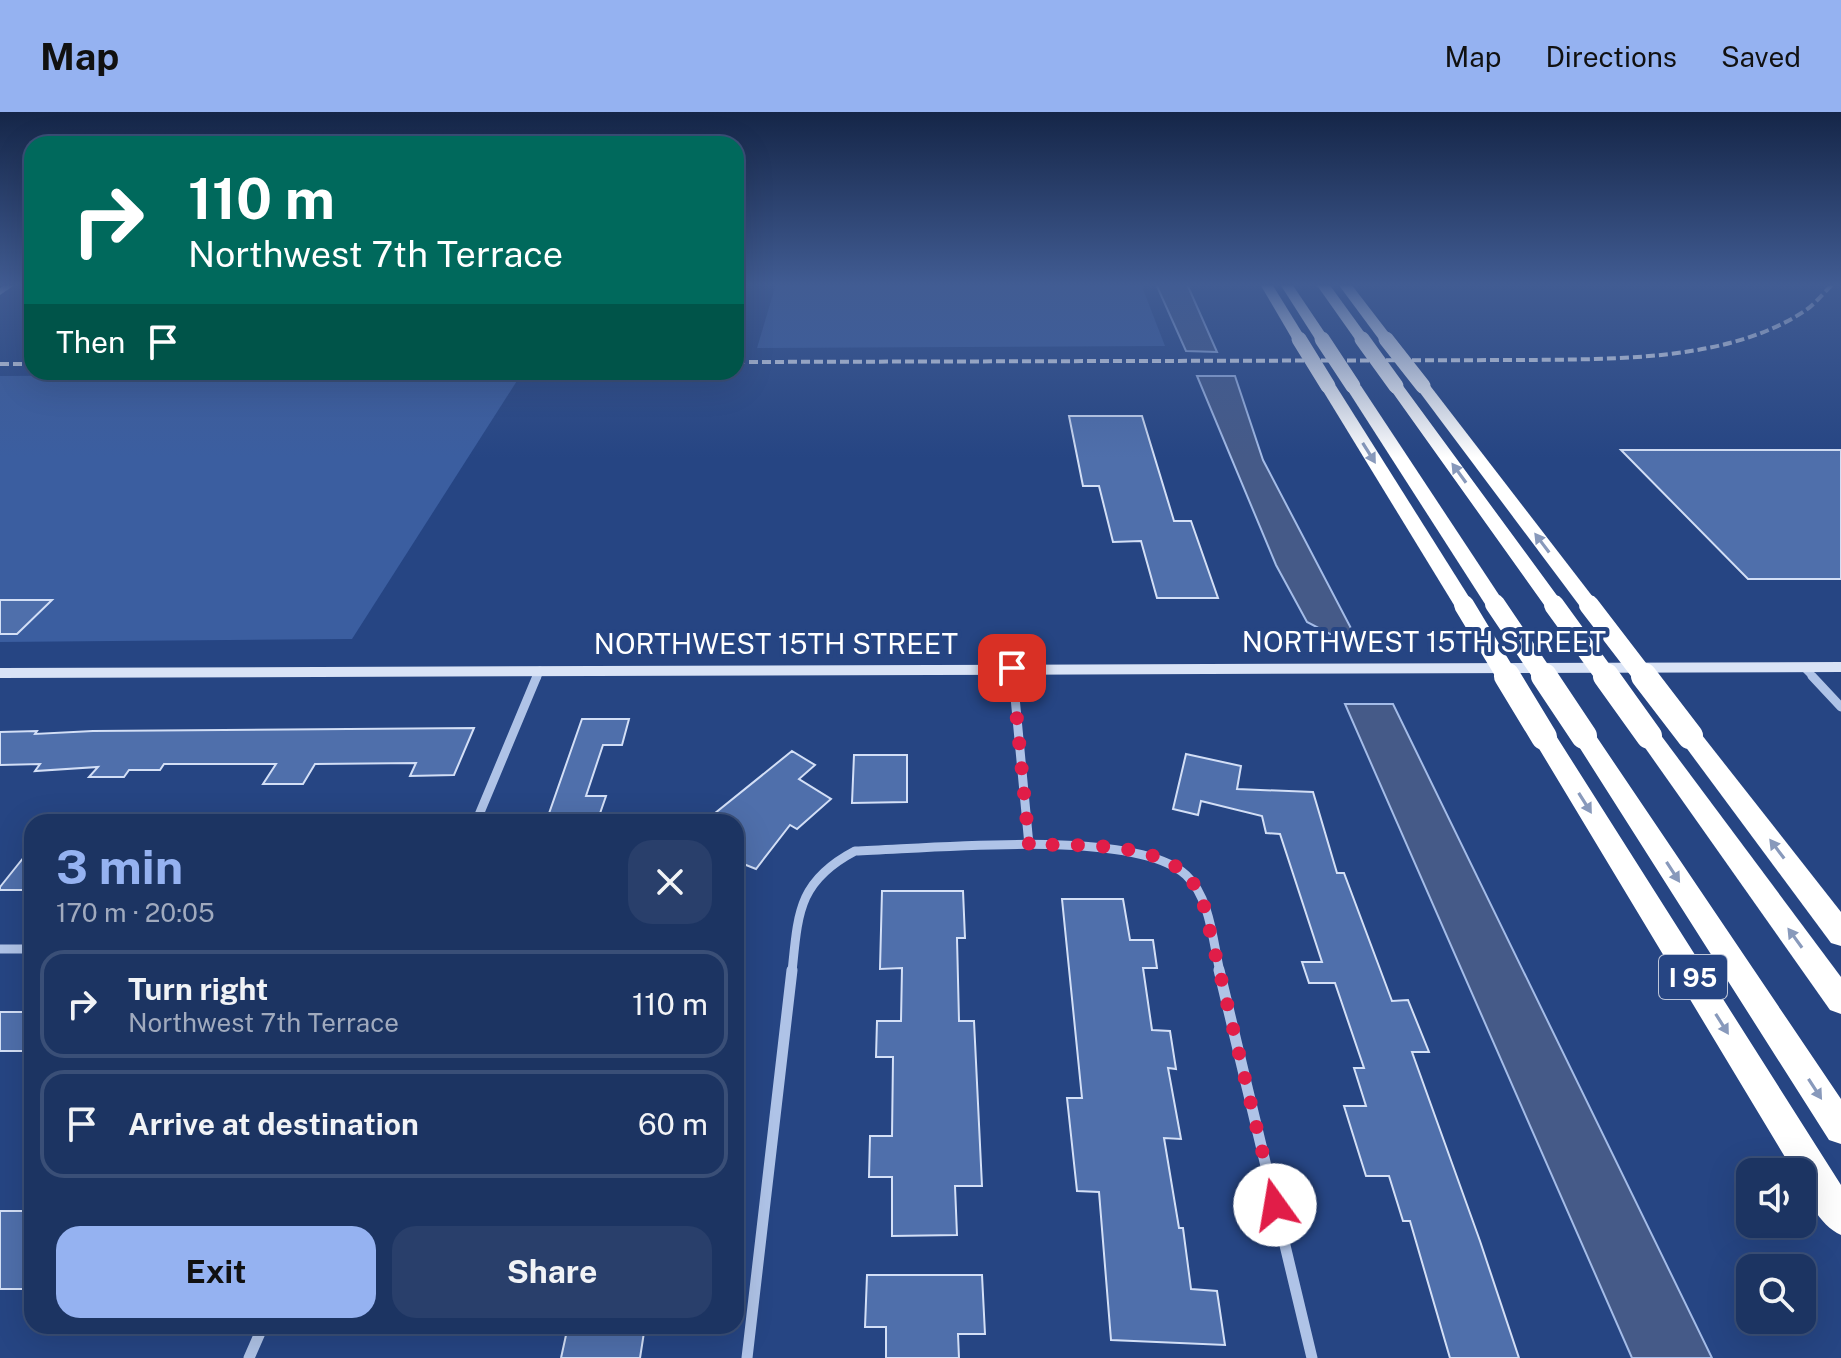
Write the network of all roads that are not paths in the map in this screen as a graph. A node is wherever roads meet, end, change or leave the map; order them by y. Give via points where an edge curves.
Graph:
1 (1301, 342) edge
2 (1324, 342) edge
3 (1364, 342) edge
4 (1388, 342) edge
5 (1803, 667) junction
6 (1841, 667) edge
7 (1012, 668) junction
8 (540, 670) junction
9 (0, 673) edge
10 (1841, 707) edge
11 (479, 814) edge
12 (1029, 845) junction
13 (1841, 934) edge
14 (0, 949) edge
15 (24, 949) edge
16 (1841, 1001) edge
17 (1841, 1128) edge
18 (1841, 1217) edge
19 (260, 1334) edge
20 (249, 1358) edge
21 (747, 1358) edge
22 (1312, 1358) edge

1 -> 18 highway, I 95, bridge
2 -> 17 highway, bridge
16 -> 3 highway, bridge
13 -> 4 highway, bridge
5 - 6 street, NORTHWEST 15TH STREET
5 - 7 street, NORTHWEST 15TH STREET
5 - 10 street
7 - 8 street, NORTHWEST 15TH STREET
7 - 12 street
8 - 9 street, NORTHWEST 15TH STREET
8 - 11 street
12 - 21 street via 855,851 829,864 808,887 797,926
12 - 22 street via 1129,850 1161,859 1187,875 1202,898
14 - 15 street
19 - 20 street

